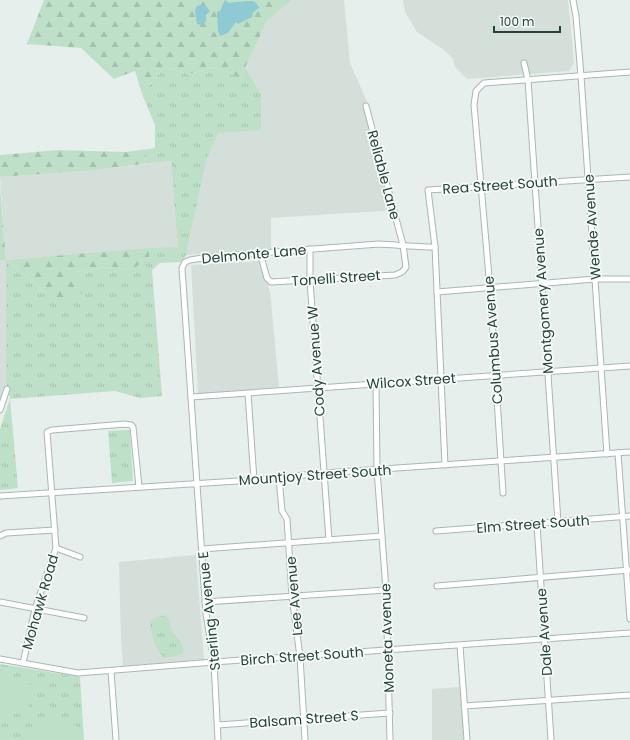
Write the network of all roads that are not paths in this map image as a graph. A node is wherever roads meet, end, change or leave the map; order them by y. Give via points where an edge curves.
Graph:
1 (573, 0) edge
2 (524, 63) dead end
3 (630, 72) edge
4 (581, 76) junction
5 (528, 80) junction
6 (366, 106) dead end
7 (630, 176) edge
8 (588, 179) junction
9 (536, 182) junction
10 (481, 187) junction
11 (403, 245) junction
12 (434, 247) junction
13 (310, 249) junction
14 (260, 253) junction
15 (595, 279) junction
16 (630, 279) edge
17 (310, 280) junction
18 (542, 283) junction
19 (490, 288) junction
20 (437, 292) junction
21 (630, 366) edge
22 (602, 368) junction
23 (547, 372) junction
24 (496, 375) junction
25 (440, 379) junction
26 (376, 384) junction
27 (318, 388) junction
28 (7, 389) dead end
29 (248, 393) junction
30 (191, 397) junction
31 (0, 410) edge
32 (630, 452) edge
33 (618, 453) junction
34 (607, 454) junction
35 (554, 458) junction
36 (501, 461) junction
37 (445, 465) junction
38 (378, 470) junction
39 (324, 473) junction
40 (280, 478) junction
41 (254, 480) junction
42 (198, 483) junction
43 (139, 487) junction
44 (52, 493) junction
45 (503, 494) dead end
46 (0, 496) edge
47 (630, 516) edge
48 (622, 517) junction
49 (558, 522) junction
50 (537, 524) junction
51 (55, 530) junction
52 (436, 531) dead end
53 (0, 536) edge
54 (382, 536) junction
55 (329, 540) junction
56 (289, 543) junction
57 (56, 548) junction
58 (202, 549) junction
59 (80, 558) dead end
60 (628, 570) edge
61 (541, 578) junction
62 (437, 586) dead end
63 (386, 590) junction
64 (292, 596) junction
65 (0, 602) edge
66 (206, 602) junction
67 (35, 609) junction
68 (84, 618) dead end
69 (630, 619) edge
70 (630, 633) edge
71 (544, 640) junction
72 (460, 646) junction
73 (388, 650) junction
74 (300, 657) junction
75 (0, 659) edge
76 (214, 662) junction
77 (23, 663) junction
78 (111, 671) junction
79 (630, 695) edge
80 (549, 700) junction
81 (464, 706) junction
82 (390, 713) junction
83 (304, 720) junction
84 (218, 725) junction
85 (116, 740) edge
86 (218, 740) edge
87 (305, 740) edge
88 (390, 740) edge
89 (467, 740) edge
90 (551, 740) edge

1 - 4 street, Wende Avenue
2 - 5 street, Montgomery Avenue
3 - 4 street, Columbus Avenue
4 - 5 street, Columbus Avenue
4 - 8 street, Wende Avenue
5 - 9 street, Montgomery Avenue
5 - 10 street, Columbus Avenue via 484,83 476,91 474,105
6 - 11 street, Reliable Lane
7 - 8 street, Rea Street South
8 - 9 street, Rea Street South
8 - 15 street, Wende Avenue
9 - 10 street, Rea Street South
9 - 18 street, Montgomery Avenue
10 - 12 street, Rea Street South via 428,190
10 - 19 street, Columbus Avenue
11 - 12 street, Delmonte Lane
11 - 13 street, Delmonte Lane via 379,244
11 - 17 street, Tonelli Street via 406,267 395,275
12 - 20 street
13 - 14 street, Delmonte Lane
13 - 17 street, Cody Avenue W
14 - 17 street, Tonelli Street via 267,278 271,282
14 - 30 street, Delmonte Lane via 208,257 184,262 182,268
15 - 16 street
15 - 18 street
15 - 22 street, Wende Avenue
17 - 27 street, Cody Avenue W
18 - 19 street
18 - 23 street, Montgomery Avenue
19 - 20 street
19 - 24 street, Columbus Avenue
20 - 25 street
21 - 22 street, Wilcox Street
22 - 23 street, Wilcox Street
22 - 34 street, Wende Avenue
23 - 24 street, Wilcox Street
23 - 35 street, Montgomery Avenue
24 - 25 street, Wilcox Street
24 - 36 street, Columbus Avenue
25 - 26 street, Wilcox Street
25 - 37 street
26 - 27 street, Wilcox Street
26 - 38 street, Moneta Avenue
27 - 29 street, Wilcox Street
27 - 39 street, Cody Avenue W
28 - 31 street
29 - 30 street, Wilcox Street
29 - 41 street
30 - 42 street, Sterling Avenue E
32 - 33 street, Mountjoy Street South
33 - 34 street, Mountjoy Street South
33 - 48 street
34 - 35 street, Mountjoy Street South
35 - 36 street, Mountjoy Street South
35 - 49 street, Montgomery Avenue
36 - 37 street, Mountjoy Street South
36 - 45 street, Columbus Avenue
37 - 38 street, Mountjoy Street South
38 - 39 street, Mountjoy Street South
38 - 54 street, Moneta Avenue
39 - 40 street, Mountjoy Street South
39 - 55 street, Cody Avenue W
40 - 41 street, Mountjoy Street South
40 - 56 street, Lee Avenue via 282,511 287,519
41 - 42 street, Mountjoy Street South
42 - 43 street, Mountjoy Street South
42 - 58 street, Sterling Avenue E
43 - 44 street, Mountjoy Street South
43 - 44 street, Mohawk Road via 133,427 125,424 47,432
44 - 46 street, Mountjoy Street South
44 - 51 street, Mohawk Road
47 - 48 street, Elm Street South
48 - 49 street, Elm Street South
48 - 60 street
49 - 50 street, Elm Street South
50 - 52 street, Elm Street South
50 - 61 street, Dale Avenue
51 - 53 street via 6,533
51 - 57 street, Mohawk Road
54 - 55 street
54 - 63 street, Moneta Avenue
55 - 56 street
56 - 58 street
56 - 64 street, Lee Avenue
57 - 59 street
57 - 67 street, Mohawk Road
58 - 66 street, Sterling Avenue E
60 - 61 street
60 - 69 street
61 - 62 street
61 - 71 street, Dale Avenue
63 - 64 street
63 - 73 street, Moneta Avenue
64 - 66 street
64 - 74 street, Lee Avenue
65 - 67 street
66 - 76 street, Sterling Avenue E
67 - 68 street
67 - 77 street, Mohawk Road
70 - 71 street, Birch Street South
71 - 72 street, Birch Street South
71 - 80 street, Dale Avenue
72 - 73 street, Birch Street South
72 - 81 street
73 - 74 street, Birch Street South
73 - 82 street, Moneta Avenue
74 - 76 street, Birch Street South
74 - 83 street, Lee Avenue
75 - 77 street, Birch Street South
76 - 78 street, Birch Street South
76 - 84 street, Sterling Avenue E
77 - 78 street, Birch Street South via 78,673
78 - 85 street
79 - 80 street
80 - 81 street
80 - 90 street, Dale Avenue
81 - 89 street
82 - 83 street, Balsam Street S
82 - 88 street, Moneta Avenue
83 - 84 street, Balsam Street S
83 - 87 street, Lee Avenue
84 - 86 street, Sterling Avenue E

